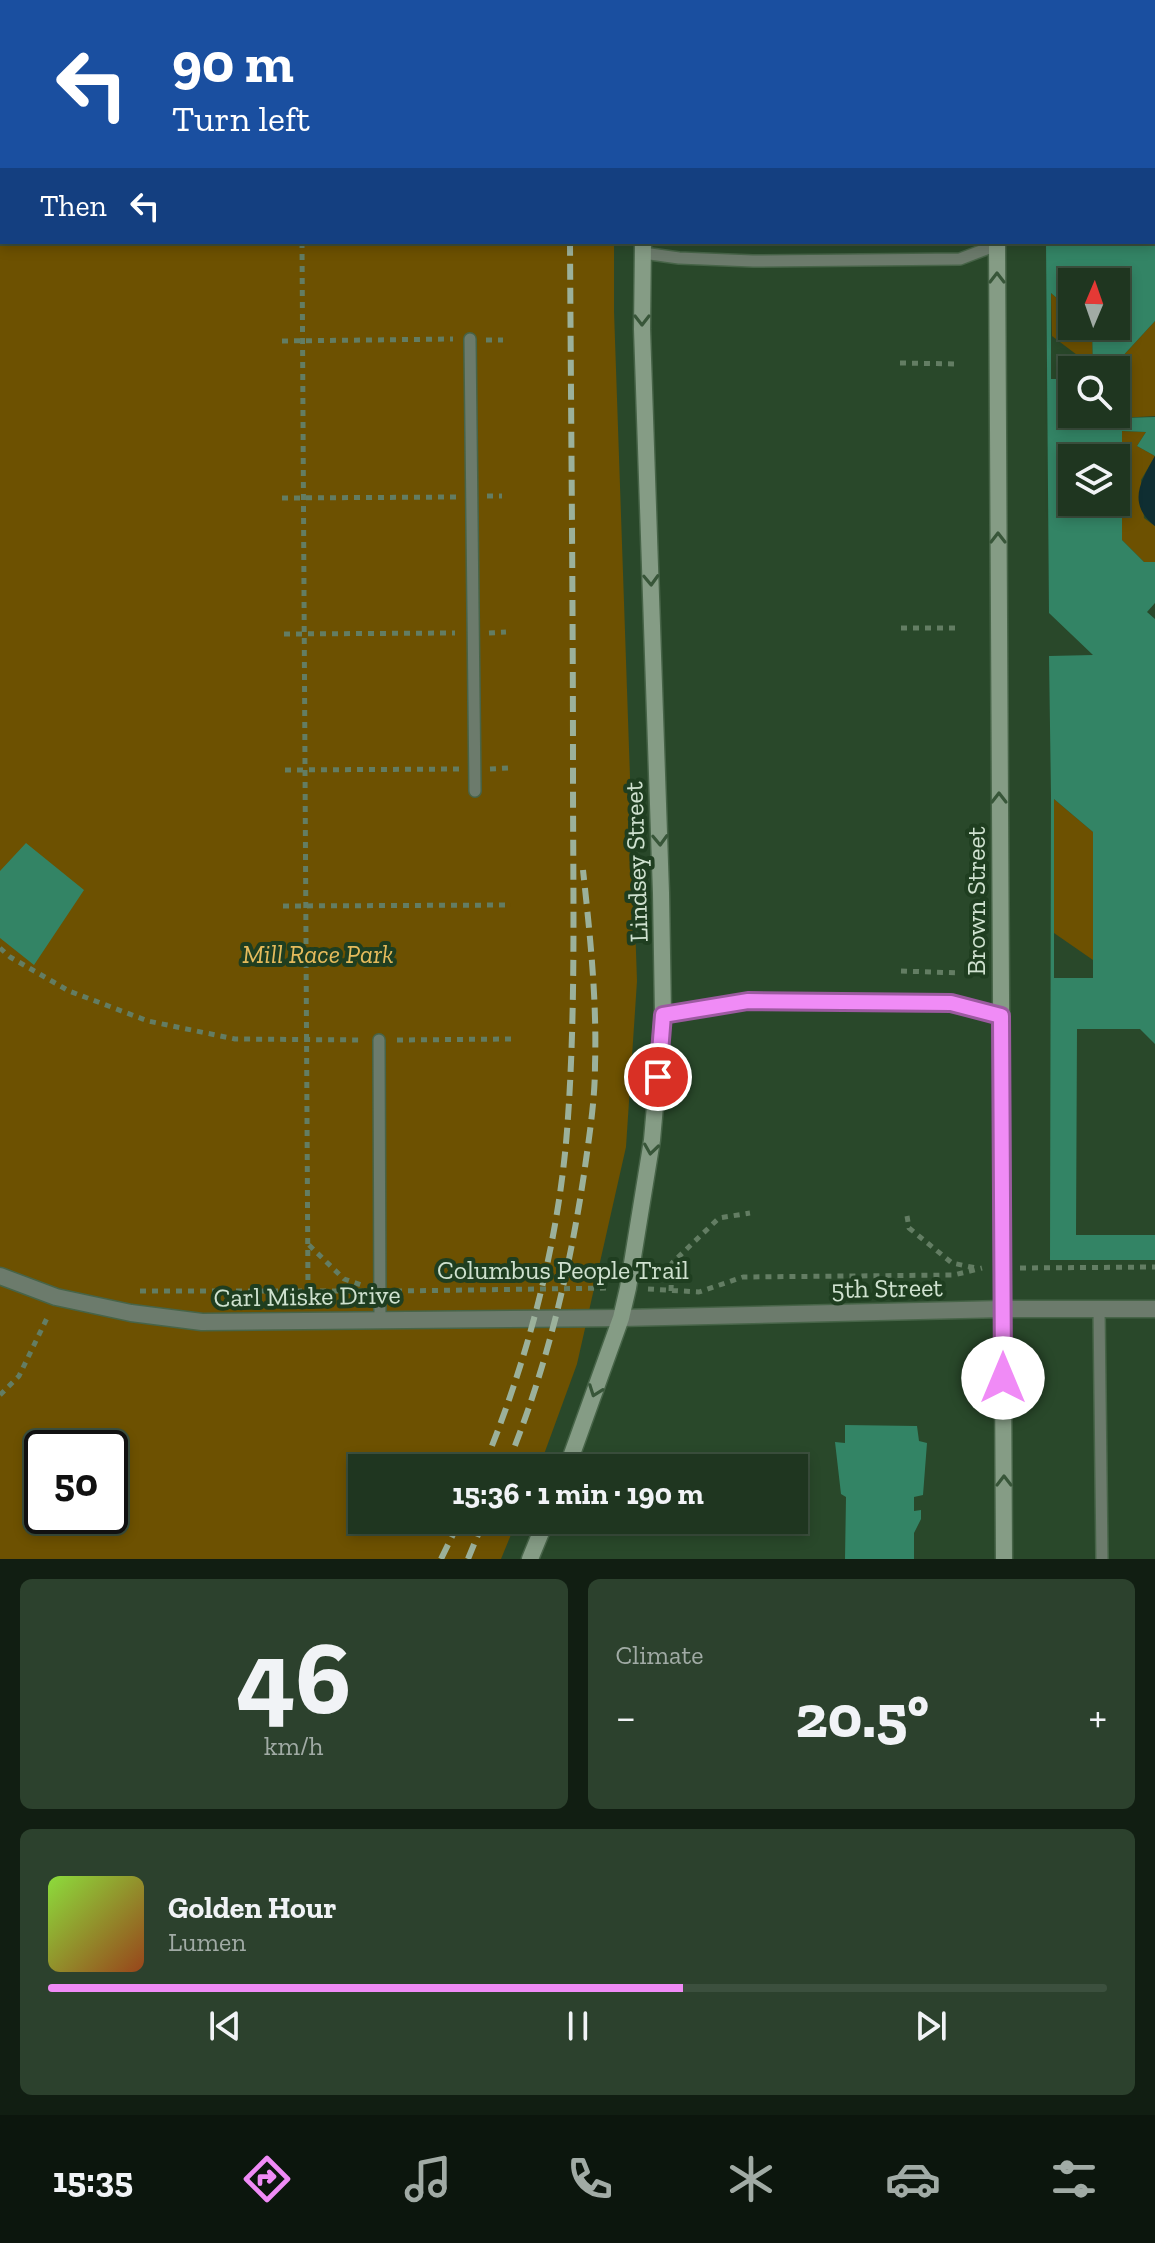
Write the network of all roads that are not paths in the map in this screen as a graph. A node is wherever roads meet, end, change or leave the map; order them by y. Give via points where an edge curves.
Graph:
1 (997, 244) edge
2 (643, 247) edge
3 (470, 339) road end
4 (475, 791) dead end
5 (663, 1015) junction
6 (1001, 1016) junction
7 (379, 1040) road end
8 (0, 1276) edge
9 (1003, 1309) junction
10 (1099, 1309) junction
11 (1155, 1309) edge
12 (621, 1318) junction
13 (380, 1320) junction
14 (572, 1454) edge
15 (540, 1534) edge
16 (530, 1559) edge
17 (1004, 1559) edge
18 (1102, 1559) edge

1 - 2 lane via 960,259 753,261 679,258
6 -> 1 main road, Brown Street
2 -> 5 main road, Lindsey Street
3 - 4 lane
5 - 6 lane via 763,1001 951,1003
5 -> 12 main road, Lindsey Street via 652,1140
6 - 9 main road, Brown Street
7 - 13 lane
8 - 13 street, Carl Miske Drive via 56,1297 202,1322
9 - 10 street, 5th Street
9 - 12 street, 5th Street
17 -> 9 main road, Brown Street
10 - 11 street, 5th Street
10 - 18 lane
12 - 13 street, Carl Miske Drive
12 -> 14 main road, Lindsey Street
15 - 16 main road

